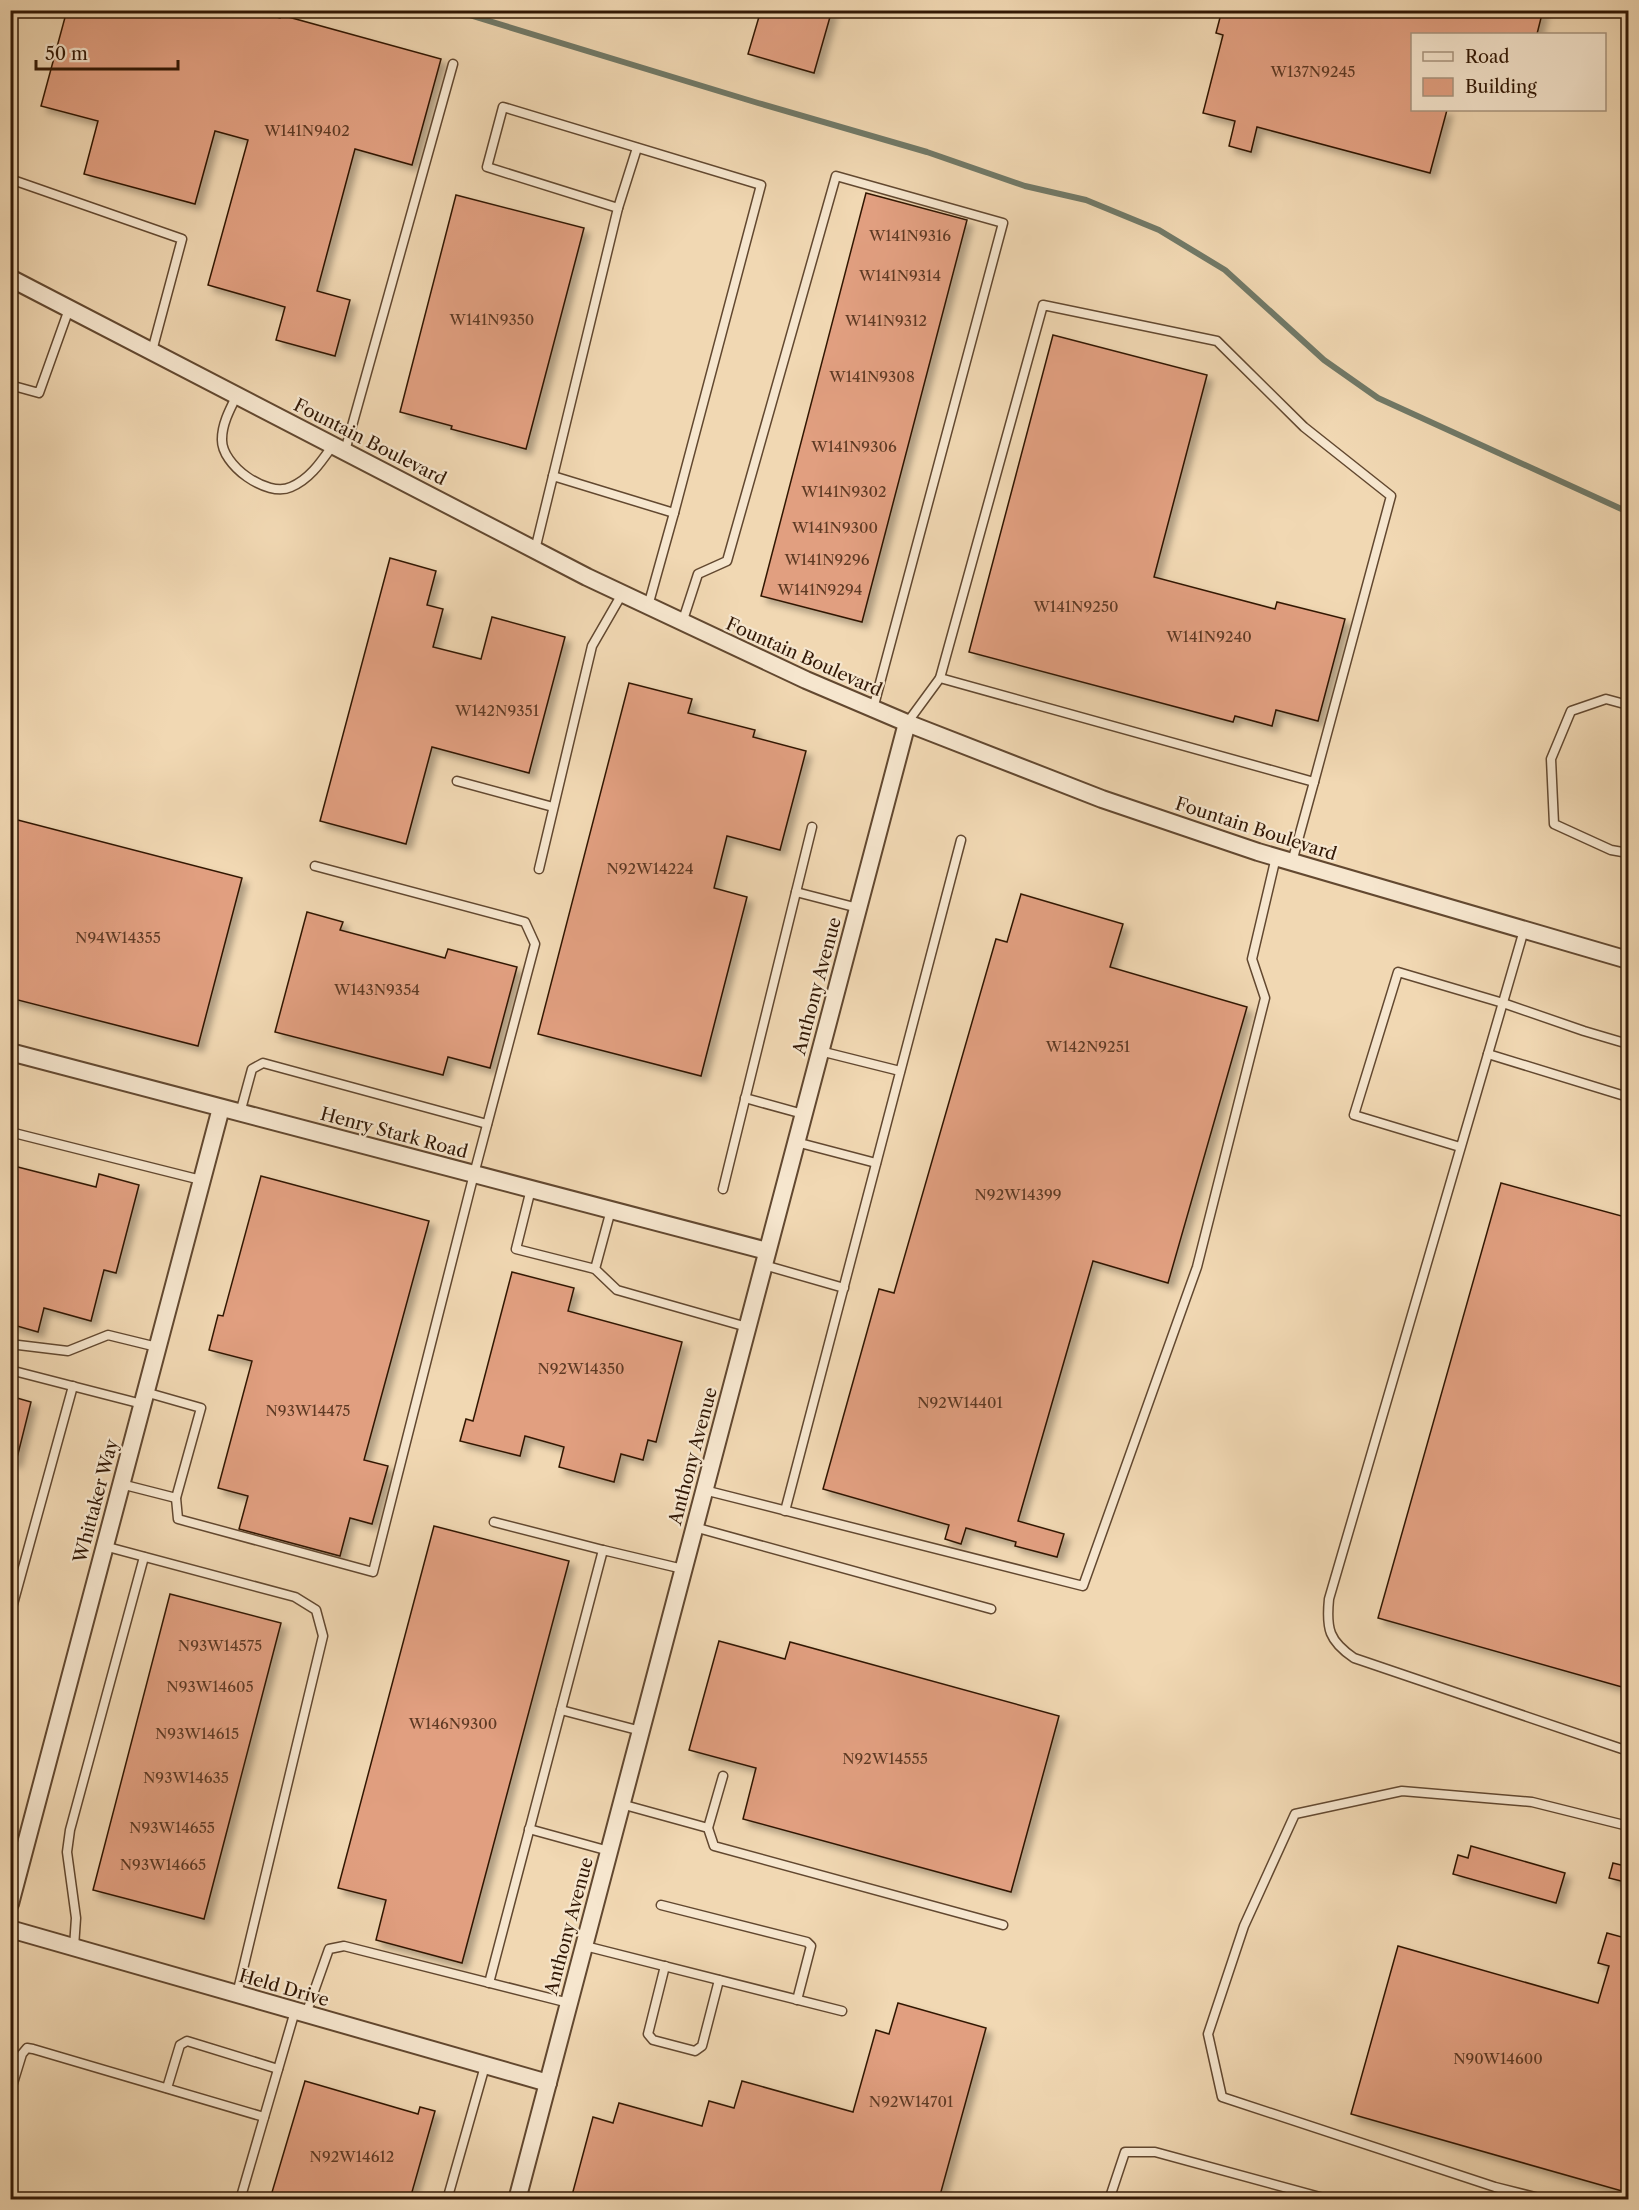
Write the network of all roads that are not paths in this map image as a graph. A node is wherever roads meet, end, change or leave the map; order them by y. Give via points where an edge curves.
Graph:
1 (453, 64) dead end
2 (637, 148) junction
3 (10, 179) edge
4 (618, 208) junction
5 (10, 278) edge
6 (69, 309) junction
7 (152, 351) junction
8 (10, 385) edge
9 (237, 395) junction
10 (339, 448) junction
11 (553, 476) junction
12 (674, 513) junction
13 (535, 550) junction
14 (622, 594) junction
15 (648, 607) junction
16 (682, 623) junction
17 (940, 678) junction
18 (1629, 705) edge
19 (873, 709) junction
20 (907, 723) junction
21 (457, 782) dead end
22 (1314, 782) junction
23 (553, 807) junction
24 (812, 827) dead end
25 (960, 840) dead end
26 (1629, 853) edge
27 (1284, 859) junction
28 (315, 866) dead end
29 (539, 869) dead end
30 (796, 892) junction
31 (858, 908) junction
32 (1524, 930) junction
33 (1629, 960) edge
34 (1503, 1003) junction
35 (1629, 1044) edge
36 (820, 1051) junction
37 (10, 1052) edge
38 (1488, 1054) junction
39 (900, 1071) junction
40 (1629, 1097) edge
41 (745, 1098) junction
42 (221, 1108) junction
43 (240, 1113) junction
44 (803, 1114) junction
45 (488, 1124) junction
46 (10, 1132) edge
47 (796, 1142) junction
48 (1460, 1147) junction
49 (876, 1163) junction
50 (474, 1174) junction
51 (201, 1180) junction
52 (531, 1189) junction
53 (723, 1189) dead end
54 (610, 1210) junction
55 (765, 1258) junction
56 (595, 1269) junction
57 (844, 1288) junction
58 (747, 1327) junction
59 (10, 1344) edge
60 (157, 1347) junction
61 (10, 1370) edge
62 (73, 1386) junction
63 (143, 1398) junction
64 (121, 1484) junction
65 (704, 1490) junction
66 (176, 1498) junction
67 (785, 1511) junction
68 (494, 1522) dead end
69 (694, 1527) junction
70 (104, 1546) junction
71 (603, 1550) junction
72 (144, 1557) junction
73 (683, 1569) junction
74 (991, 1609) dead end
75 (10, 1615) edge
76 (561, 1710) junction
77 (641, 1731) junction
78 (1629, 1750) edge
79 (723, 1776) dead end
80 (621, 1804) junction
81 (1629, 1826) edge
82 (708, 1827) junction
83 (529, 1829) junction
84 (609, 1851) junction
85 (10, 1904) edge
86 (661, 1905) dead end
87 (1003, 1924) dead end
88 (10, 1929) edge
89 (585, 1946) junction
90 (74, 1947) junction
91 (665, 1966) junction
92 (719, 1980) junction
93 (489, 1983) junction
94 (237, 1994) junction
95 (797, 2000) junction
96 (569, 2003) junction
97 (842, 2011) dead end
98 (301, 2013) junction
99 (485, 2066) junction
100 (278, 2069) junction
101 (548, 2083) junction
102 (167, 2088) junction
103 (10, 2093) edge
104 (264, 2117) junction
105 (240, 2199) edge
106 (447, 2199) edge
107 (517, 2199) edge
108 (1109, 2199) edge
109 (1331, 2199) edge
110 (1547, 2199) edge

1 - 10 lane
2 - 4 lane
2 - 4 lane via 503,107 487,167
2 - 12 lane via 760,185
3 - 7 lane via 182,239
4 - 11 lane
5 - 6 street, Fountain Boulevard
6 - 7 street, Fountain Boulevard
6 - 8 lane via 39,393
7 - 9 street, Fountain Boulevard
9 - 10 street, Fountain Boulevard
9 - 10 lane via 221,441 227,457 242,474 268,488 288,489 309,477
10 - 13 street, Fountain Boulevard
11 - 12 lane
11 - 13 lane
12 - 15 lane
13 - 14 street, Fountain Boulevard
14 - 15 street, Fountain Boulevard
14 - 23 lane via 592,646
15 - 16 street, Fountain Boulevard
16 - 19 street, Fountain Boulevard
16 - 19 lane via 698,574 727,561 836,176 1003,223
17 - 20 lane
17 - 22 lane
17 - 22 lane via 1043,305 1217,341 1304,427 1391,496
18 - 26 lane via 1606,699 1571,711 1551,759 1554,824 1611,850
19 - 20 street, Fountain Boulevard
20 - 27 street, Fountain Boulevard via 1102,799
20 - 31 street, Anthony Avenue
21 - 23 lane
22 - 27 lane
23 - 29 lane
24 - 30 lane
25 - 39 lane
27 - 32 street, Fountain Boulevard
27 - 67 lane via 1252,960 1265,998 1197,1267 1083,1586
28 - 45 lane via 525,922 535,944
30 - 31 lane
30 - 41 lane
31 - 36 street, Anthony Avenue
32 - 33 street, Fountain Boulevard
32 - 34 lane
34 - 35 lane
34 - 38 lane
34 - 48 lane via 1398,972 1354,1115
36 - 39 lane
36 - 44 street, Anthony Avenue
37 - 42 street, Henry Stark Road
38 - 40 lane
38 - 48 lane
39 - 49 lane
41 - 44 lane
41 - 53 lane
42 - 43 street, Henry Stark Road
42 - 51 street, Whittaker Way
43 - 45 lane via 252,1069 263,1063
43 - 50 street, Henry Stark Road
44 - 47 street, Anthony Avenue
45 - 50 lane
46 - 51 lane
47 - 49 lane
47 - 55 street, Anthony Avenue
48 - 78 lane via 1329,1599 1330,1634 1339,1648 1354,1658
49 - 57 lane
50 - 52 street, Henry Stark Road
50 - 66 lane via 373,1572 178,1519
51 - 60 street, Whittaker Way
52 - 54 street, Henry Stark Road
52 - 56 lane via 516,1249
54 - 55 street, Henry Stark Road
54 - 56 lane
55 - 57 lane
55 - 58 street, Anthony Avenue
56 - 58 lane via 618,1290
57 - 67 lane
58 - 65 street, Anthony Avenue
59 - 60 lane via 68,1352 108,1335
60 - 63 street, Whittaker Way
61 - 62 lane
62 - 63 lane
62 - 75 lane
63 - 64 street, Whittaker Way
63 - 66 lane via 201,1408
64 - 66 lane
64 - 70 street, Whittaker Way
65 - 67 lane
65 - 69 street, Anthony Avenue
68 - 71 lane
69 - 73 street, Anthony Avenue
69 - 74 lane
70 - 72 lane
70 - 85 street, Whittaker Way
71 - 73 lane
71 - 76 lane
72 - 90 lane via 70,1830 67,1852 76,1918
72 - 94 lane via 296,1597 316,1610 323,1636
73 - 77 street, Anthony Avenue
76 - 77 lane
76 - 83 lane
77 - 80 street, Anthony Avenue
79 - 82 lane
80 - 82 lane
80 - 84 street, Anthony Avenue
81 - 110 lane via 1532,1802 1402,1791 1295,1814 1244,1926 1209,2034 1222,2097 1495,2187
82 - 87 lane via 714,1846
83 - 84 lane
83 - 93 lane
84 - 89 street, Anthony Avenue
86 - 95 lane via 807,1942 811,1946
88 - 90 street, Held Drive
89 - 91 lane
89 - 96 street, Anthony Avenue
90 - 94 street, Held Drive
91 - 92 lane
91 - 92 lane via 648,2034 653,2040 695,2051 702,2046
92 - 95 lane
93 - 96 lane
93 - 98 lane via 344,1946 329,1949
94 - 98 street, Held Drive
95 - 97 lane
96 - 101 street, Anthony Avenue
98 - 99 street, Held Drive
98 - 100 lane
99 - 101 street, Held Drive
99 - 106 lane
100 - 102 lane via 187,2041 180,2045
100 - 104 lane
101 - 107 street, Anthony Avenue
102 - 103 lane via 27,2048
102 - 104 lane
104 - 105 lane
108 - 109 lane via 1125,2152 1155,2152

